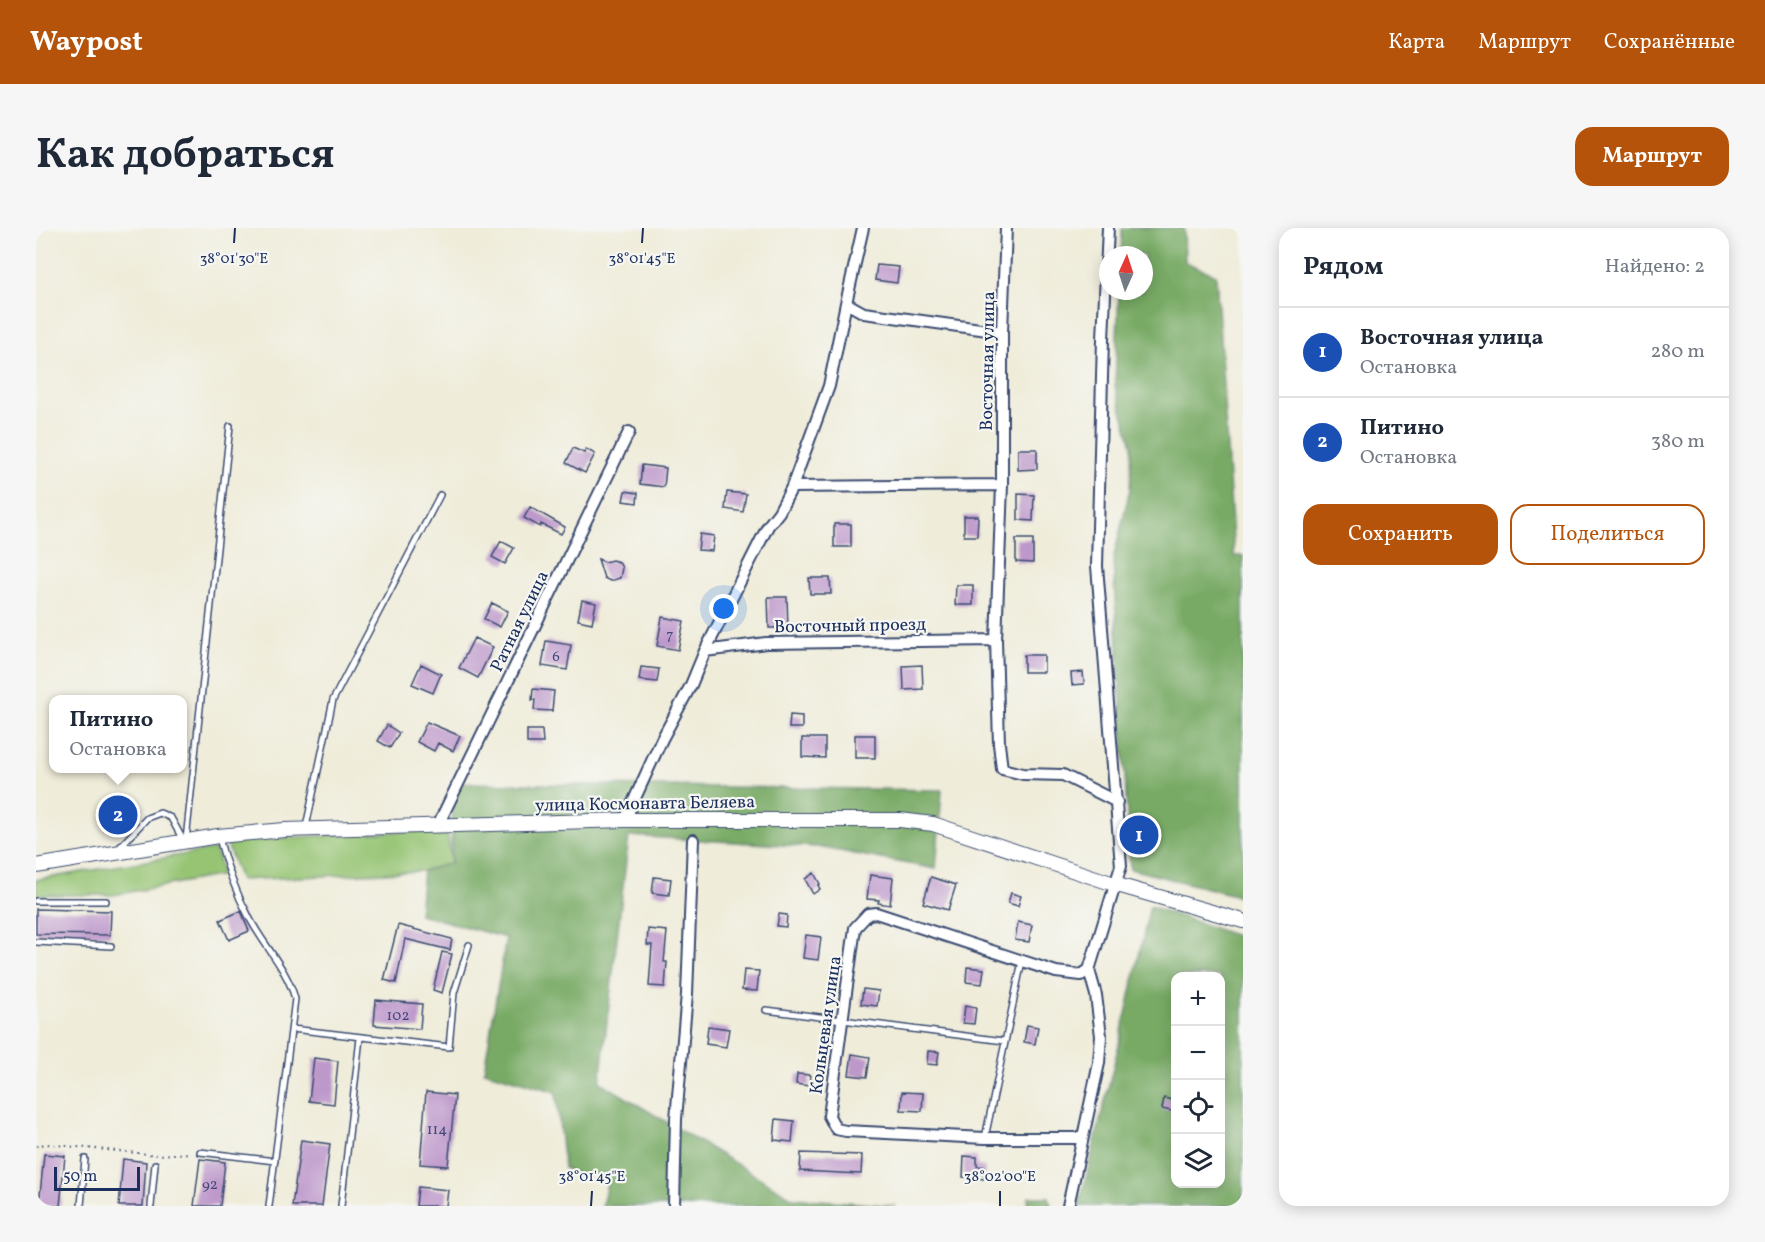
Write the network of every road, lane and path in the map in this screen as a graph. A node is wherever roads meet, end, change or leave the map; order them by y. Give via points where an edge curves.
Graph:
1 (863, 228) edge
2 (1006, 228) edge
3 (1108, 228) edge
4 (846, 303) junction
5 (1002, 332) junction
6 (230, 426) dead end
7 (629, 432) dead end
8 (1002, 485) junction
9 (792, 487) junction
10 (440, 495) dead end
11 (996, 640) junction
12 (705, 651) junction
13 (1117, 802) junction
14 (625, 820) junction
15 (438, 825) junction
16 (305, 830) junction
17 (218, 836) junction
18 (693, 840) dead end
19 (185, 842) junction
20 (113, 855) junction
21 (36, 866) edge
22 (1114, 884) junction
23 (36, 901) edge
24 (106, 901) dead end
25 (1243, 921) edge
26 (36, 942) edge
27 (469, 945) dead end
28 (111, 946) dead end
29 (1022, 961) junction
30 (1089, 970) junction
31 (766, 1010) dead end
32 (842, 1021) junction
33 (292, 1029) junction
34 (360, 1038) junction
35 (1004, 1041) junction
36 (985, 1138) junction
37 (1082, 1138) junction
38 (36, 1146) edge
39 (200, 1152) joint
40 (85, 1159) dead end
41 (274, 1161) junction
42 (155, 1164) dead end
43 (81, 1206) edge
44 (151, 1206) edge
45 (269, 1206) edge
46 (341, 1206) edge
47 (674, 1206) edge
48 (1068, 1206) edge

1 - 4 street
2 - 5 street, Восточная улица
3 - 13 street via 1097,566
4 - 5 street via 864,313
4 - 9 street via 829,386
5 - 8 street, Восточная улица
6 - 19 lane
7 - 15 street, Ратная улица
8 - 9 street
8 - 11 street, Восточная улица
9 - 12 street
10 - 16 lane via 333,700
11 - 12 street, Восточный проезд via 766,643
11 - 13 street, Восточная улица via 1002,769 1063,775
12 - 14 street
13 - 22 street via 1121,866
14 - 15 street, улица Космонавта Беляева
14 - 22 street, улица Космонавта Беляева via 900,820 933,824
15 - 16 street, улица Космонавта Беляева
16 - 17 street, улица Космонавта Беляева
17 - 19 street, улица Космонавта Беляева
17 - 33 lane via 249,918 291,983 295,999
18 - 47 street
19 - 20 street, улица Космонавта Беляева
19 - 20 lane via 171,818 160,813 147,818
20 - 21 street, улица Космонавта Беляева
22 - 25 street, улица Космонавта Беляева
22 - 30 street
23 - 24 lane
26 - 28 lane
27 - 34 lane via 453,993 449,1047
29 - 30 street, Кольцевая улица via 1072,975
29 - 32 street, Кольцевая улица via 876,913 868,914 855,928
29 - 35 lane
30 - 37 street via 1101,1036
31 - 32 lane
32 - 35 lane
32 - 36 street, Кольцевая улица via 828,1116 836,1129
33 - 34 lane
33 - 41 lane
34 - 46 lane
35 - 36 lane
36 - 37 street, Кольцевая улица
37 - 48 street
38 - 39 path via 158,1155
39 - 41 lane
40 - 43 lane
41 - 45 lane
42 - 44 lane

